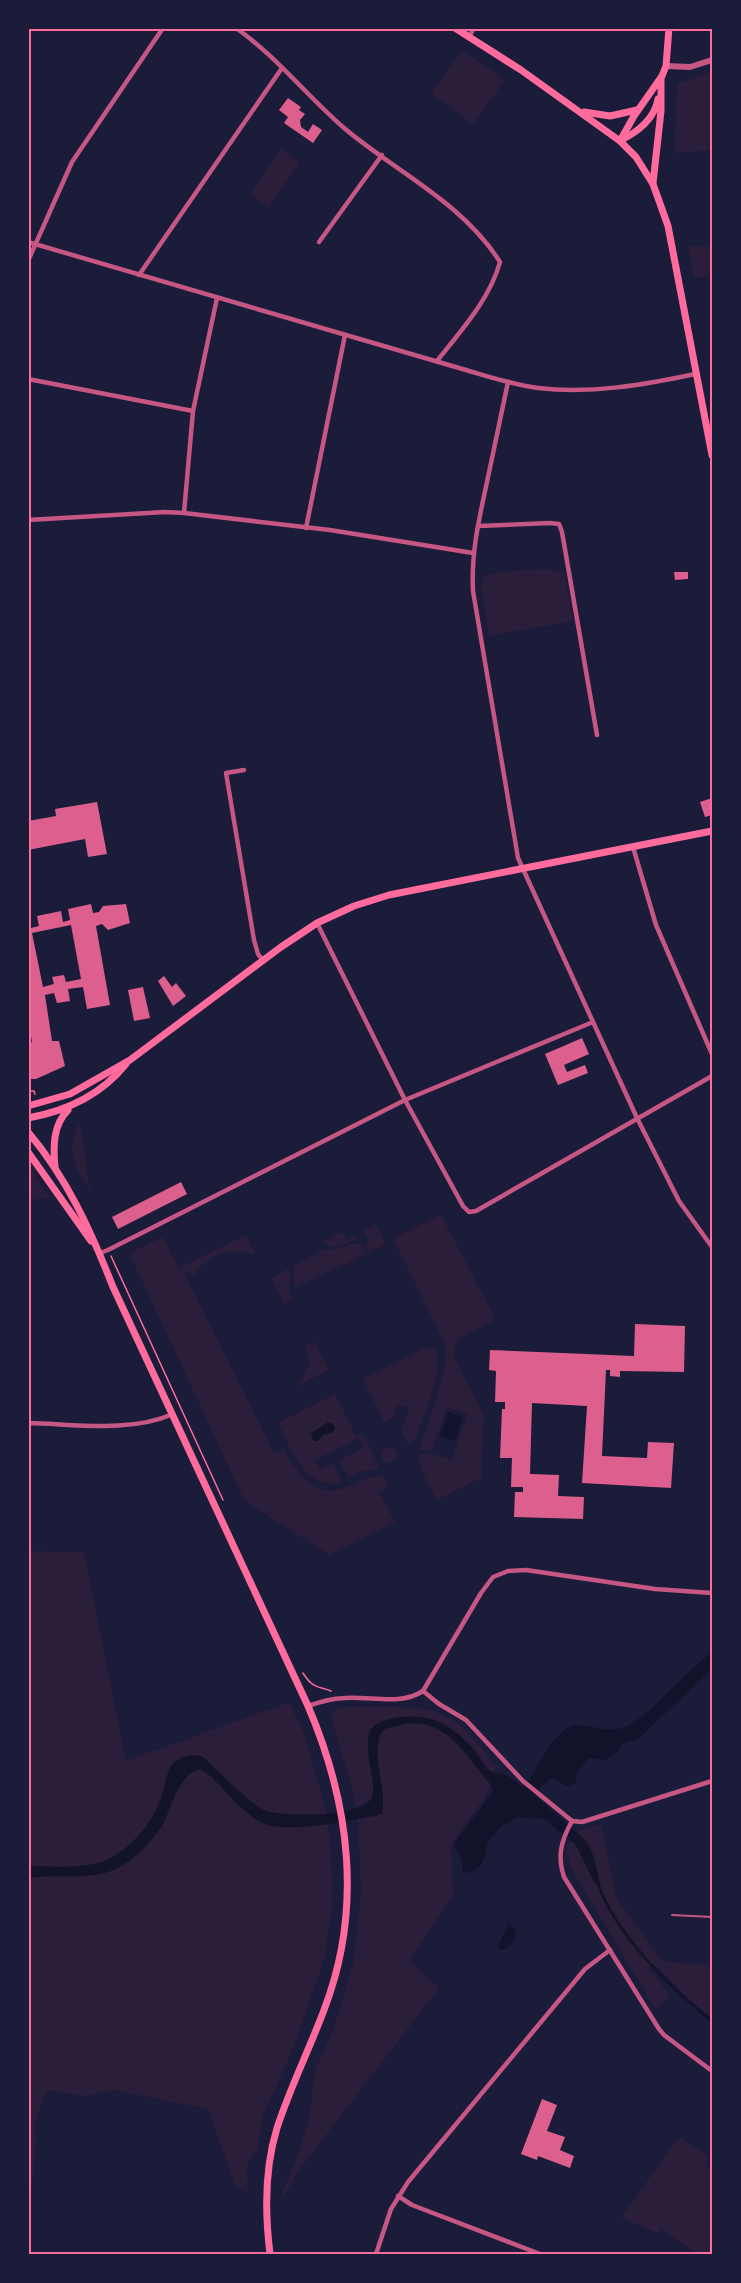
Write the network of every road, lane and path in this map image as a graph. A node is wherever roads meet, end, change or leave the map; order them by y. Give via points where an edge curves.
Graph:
1 (163, 28) edge
2 (236, 28) edge
3 (455, 28) edge
4 (474, 28) edge
5 (669, 28) edge
6 (469, 37) junction
7 (712, 60) edge
8 (666, 66) junction
9 (282, 68) junction
10 (662, 76) junction
11 (660, 87) junction
12 (638, 110) junction
13 (582, 112) junction
14 (620, 141) junction
15 (382, 155) junction
16 (653, 184) junction
17 (28, 242) edge
18 (319, 242) dead end
19 (35, 244) junction
20 (28, 261) edge
21 (139, 275) junction
22 (217, 298) junction
23 (345, 335) junction
24 (437, 361) junction
25 (695, 374) junction
26 (28, 379) edge
27 (508, 382) junction
28 (193, 411) junction
29 (712, 455) edge
30 (184, 513) junction
31 (28, 520) edge
32 (478, 526) junction
33 (306, 528) junction
34 (473, 553) junction
35 (597, 735) dead end
36 (244, 770) dead end
37 (712, 831) edge
38 (633, 847) junction
39 (522, 868) junction
40 (317, 923) junction
41 (263, 960) junction
42 (593, 1022) junction
43 (712, 1054) edge
44 (130, 1060) junction
45 (712, 1076) edge
46 (28, 1091) edge
47 (34, 1091) dead end
48 (405, 1100) junction
49 (28, 1106) edge
50 (70, 1108) junction
51 (28, 1118) edge
52 (637, 1118) junction
53 (28, 1132) edge
54 (28, 1152) edge
55 (55, 1169) junction
56 (712, 1247) edge
57 (108, 1250) junction
58 (100, 1253) junction
59 (173, 1414) junction
60 (28, 1423) edge
61 (223, 1500) dead end
62 (712, 1593) edge
63 (301, 1669) dead end
64 (423, 1691) junction
65 (330, 1699) junction
66 (308, 1706) junction
67 (712, 1781) edge
68 (571, 1823) junction
69 (672, 1915) dead end
70 (712, 1917) edge
71 (610, 1950) junction
72 (712, 2071) edge
73 (398, 2196) junction
74 (270, 2254) edge
75 (376, 2254) edge
76 (540, 2254) edge

1 - 19 street via 72,162
2 - 9 street
3 - 6 main road
4 - 6 street
5 - 8 main road
6 - 13 main road
7 - 8 street via 690,67
8 - 10 main road
9 - 15 street via 346,129
9 - 21 street
10 - 11 main road
10 - 12 main road
11 - 14 main road via 657,106 649,117 637,133
11 - 16 main road
12 - 13 main road via 610,116
12 - 14 main road
13 - 14 main road
14 - 16 main road
15 - 18 street
15 - 24 street via 459,215 500,262 478,306
16 - 25 main road via 668,226
17 - 19 street
19 - 20 street
19 - 21 street
21 - 22 street
22 - 23 street
22 - 28 street
23 - 24 street
23 - 33 street
24 - 27 street
25 - 27 street via 637,385 584,389 538,388
25 - 29 main road
26 - 28 street
27 - 32 street
28 - 30 street
30 - 31 street
30 - 33 street
32 - 34 street
32 - 35 street via 559,524
33 - 34 street
34 - 39 street via 473,591
36 - 41 street via 226,773 254,940
37 - 38 main road
38 - 39 main road
38 - 43 street via 656,925
39 - 40 main road via 389,895
39 - 42 street
40 - 41 main road
40 - 48 street
41 - 44 main road
42 - 48 street
42 - 52 street
44 - 49 main road via 69,1094
44 - 50 main road via 96,1092
45 - 52 street
46 - 47 path
48 - 52 street via 469,1212 477,1211
48 - 57 street
50 - 51 main road
50 - 55 main road via 62,1116 54,1140
52 - 56 street via 679,1201
53 - 55 main road
54 - 58 main road
55 - 58 main road
57 - 58 street
57 - 61 path
58 - 59 main road
59 - 60 street via 161,1420 127,1424
59 - 66 main road
62 - 64 street via 508,1571 494,1577 481,1593
63 - 65 path via 308,1682 320,1690 331,1689
64 - 65 street via 404,1699
64 - 68 street via 466,1720 535,1792
65 - 66 street
66 - 74 main road via 341,1806 348,1901 339,1962 325,2009 276,2131 267,2206
67 - 68 street
68 - 71 street via 559,1853 564,1877
69 - 70 lane
71 - 72 street via 659,2029
71 - 73 street via 585,1969
73 - 75 street
73 - 76 street via 412,2205

